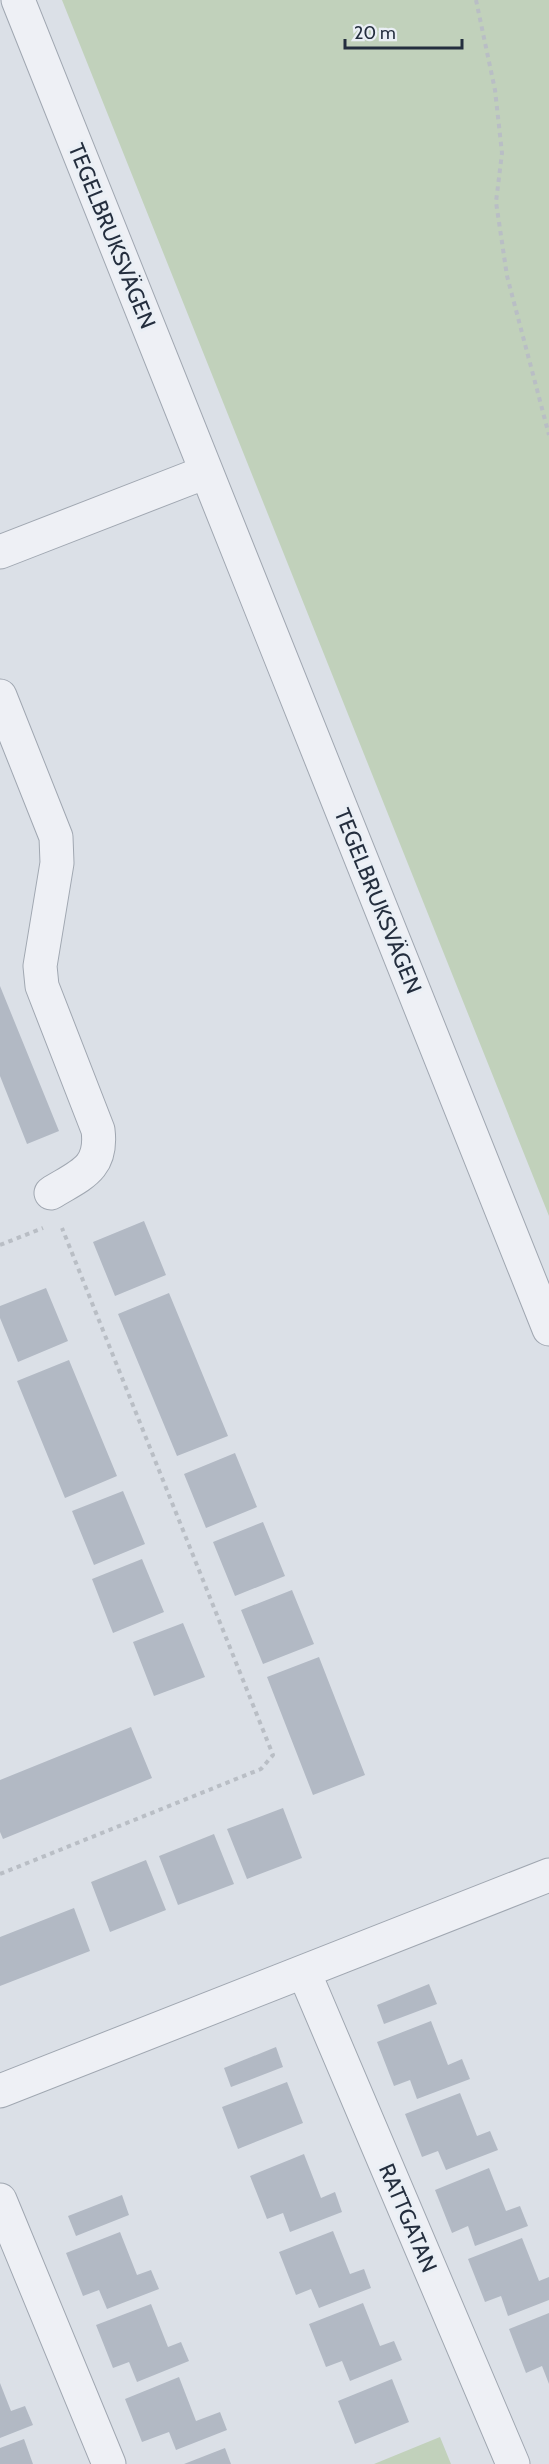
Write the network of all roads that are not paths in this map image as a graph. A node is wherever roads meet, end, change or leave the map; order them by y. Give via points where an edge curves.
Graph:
1 (18, 0) edge
2 (206, 472) junction
3 (0, 552) edge
4 (0, 696) edge
5 (55, 1207) road end
6 (549, 1329) edge
7 (549, 1875) edge
8 (304, 1972) junction
9 (0, 2091) edge
10 (0, 2200) edge
11 (109, 2464) edge
12 (513, 2464) edge

1 - 2 street, TEGELBRUKSVÄGEN
2 - 3 street
2 - 6 street, TEGELBRUKSVÄGEN
4 - 5 street via 56,837 57,863 39,966 42,986 98,1130 100,1145 98,1156
7 - 8 street
8 - 9 street
8 - 12 street, RATTGATAN
10 - 11 street

